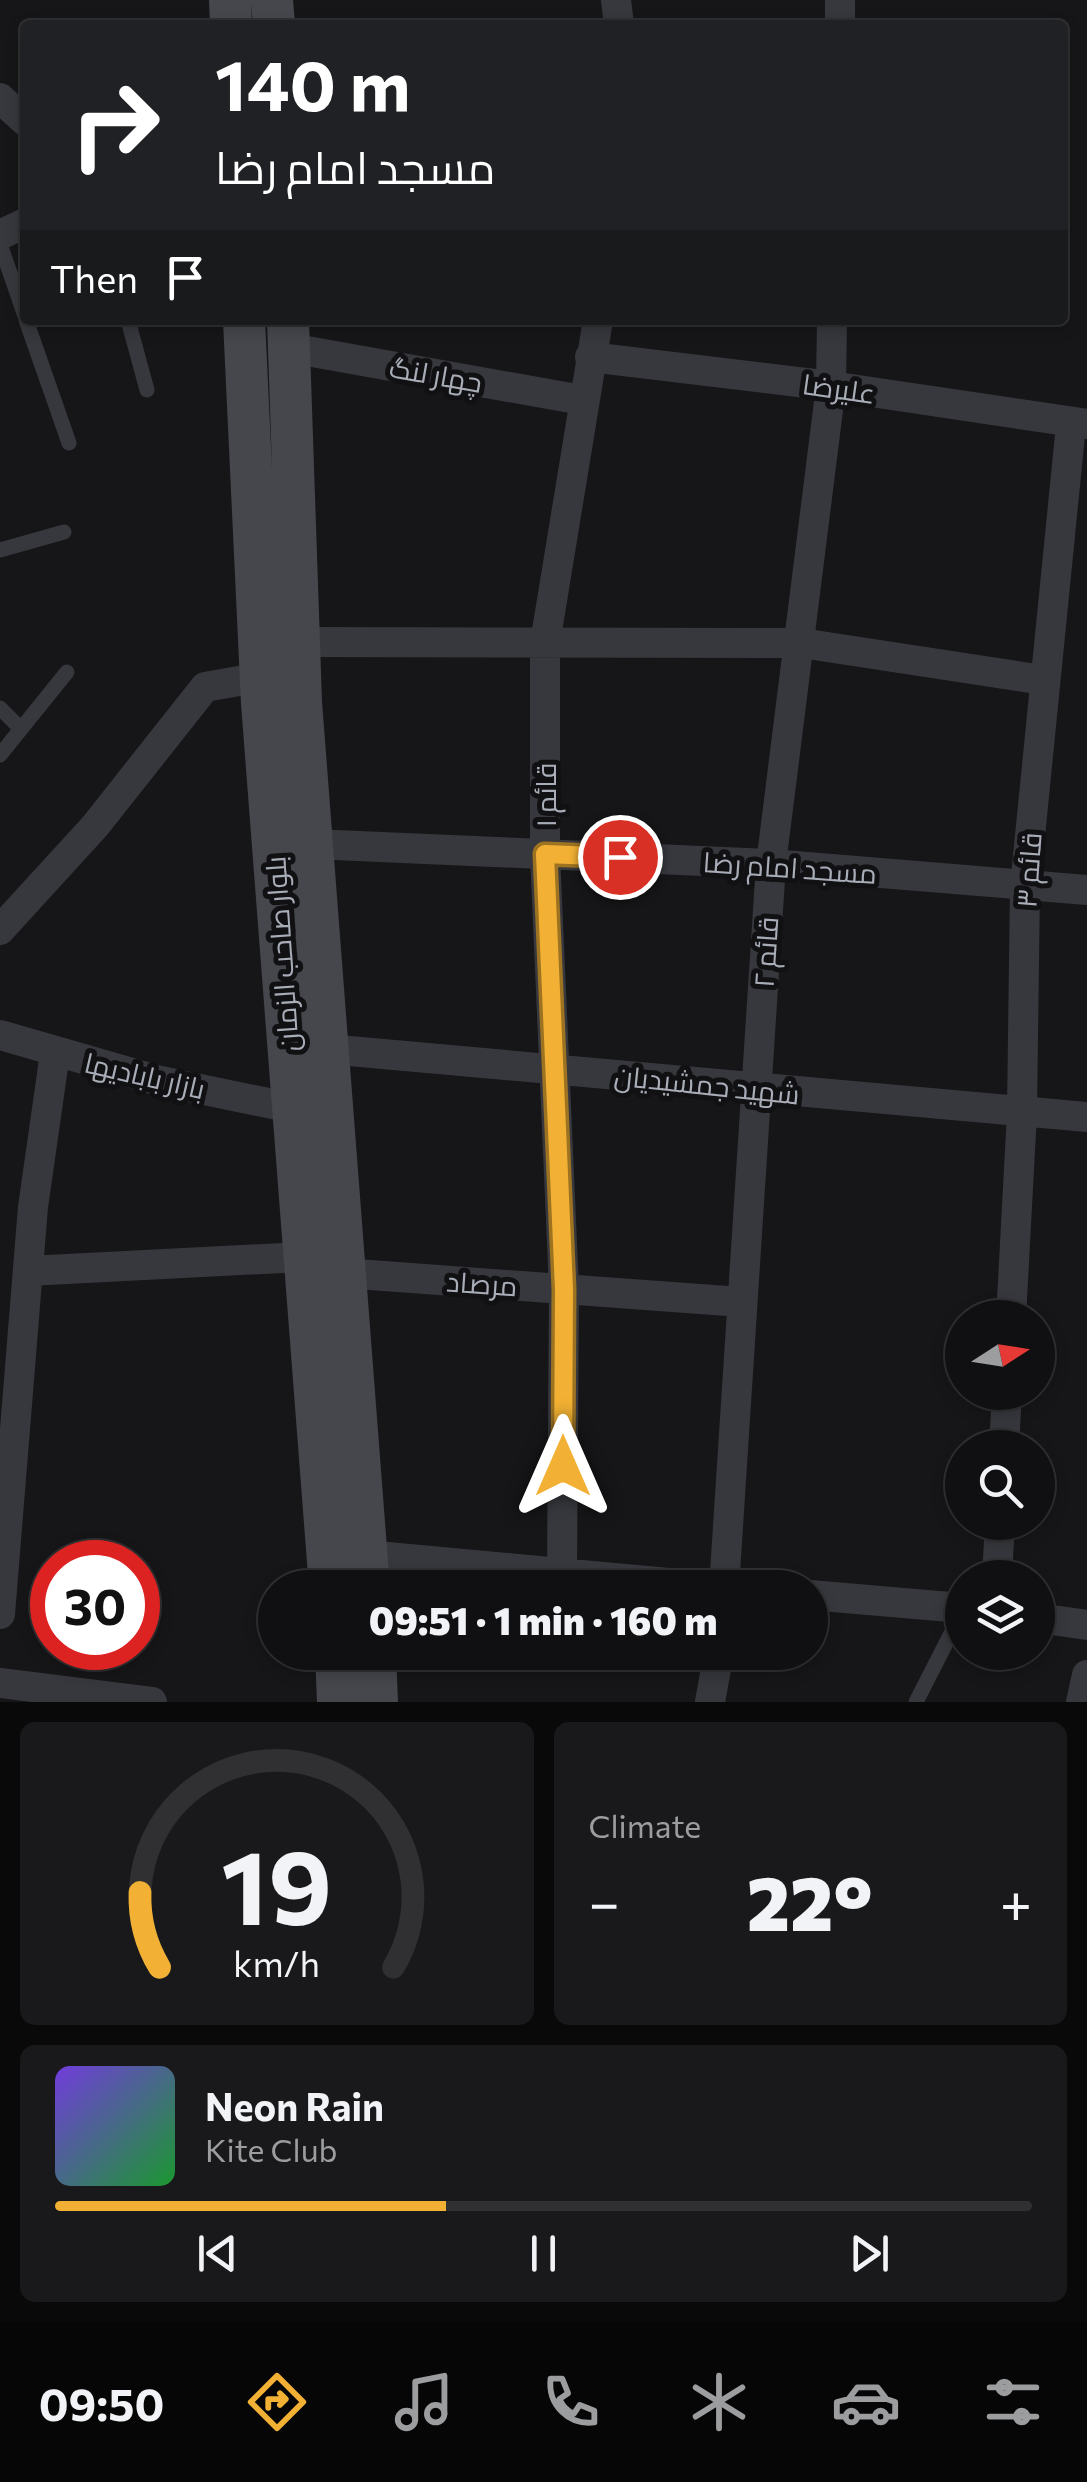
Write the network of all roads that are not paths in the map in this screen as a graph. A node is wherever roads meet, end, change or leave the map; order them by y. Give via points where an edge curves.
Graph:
1 (0, 98) edge
2 (20, 116) edge
3 (0, 244) edge
4 (20, 301) edge
5 (28, 325) edge
6 (129, 325) edge
7 (244, 325) edge
8 (597, 325) edge
9 (832, 325) edge
10 (289, 334) edge
11 (590, 357) junction
12 (830, 386) junction
13 (147, 390) dead end
14 (582, 400) junction
15 (1079, 425) edge
16 (69, 443) dead end
17 (64, 532) dead end
18 (0, 550) edge
19 (300, 642) junction
20 (544, 643) junction
21 (801, 643) junction
22 (67, 672) dead end
23 (261, 677) junction
24 (1043, 680) junction
25 (0, 708) edge
26 (21, 729) junction
27 (0, 755) edge
28 (312, 844) junction
29 (545, 854) junction
30 (771, 864) junction
31 (1025, 886) junction
32 (1087, 890) edge
33 (0, 930) edge
34 (0, 1035) edge
35 (327, 1049) junction
36 (55, 1053) junction
37 (558, 1070) junction
38 (754, 1090) junction
39 (311, 1107) junction
40 (1022, 1112) junction
41 (1087, 1117) edge
42 (302, 1256) junction
43 (28, 1271) junction
44 (343, 1273) junction
45 (564, 1289) junction
46 (1012, 1300) edge
47 (741, 1302) junction
48 (6, 1465) edge
49 (328, 1570) edge
50 (368, 1570) edge
51 (562, 1570) edge
52 (724, 1570) edge
53 (828, 1597) edge
54 (945, 1608) edge
55 (0, 1614) edge
56 (1055, 1620) edge
57 (1087, 1625) edge
58 (945, 1644) edge
59 (337, 1670) edge
60 (376, 1670) edge
61 (716, 1670) edge
62 (1087, 1675) edge
63 (0, 1683) edge
64 (100, 1699) edge
65 (152, 1702) edge
66 (338, 1702) edge
67 (377, 1702) edge
68 (710, 1702) edge
69 (916, 1702) edge
70 (1080, 1702) edge

1 - 2 street
3 - 4 lane
5 - 16 lane
6 - 13 lane
7 - 23 main road, بلوار صاحب الزمان
8 - 11 street, قائم ۱
9 - 12 street, قائم ۲
10 - 14 street, چهار لنگ
10 - 19 main road, بلوار صاحب الزمان
11 - 12 street, علیرضا
11 - 14 street, قائم ۱
12 - 15 street, علیرضا
12 - 21 street, قائم ۲
14 - 20 street, قائم ۱
15 - 24 street, قائم ۳
17 - 18 lane
19 - 20 street
19 - 28 main road, بلوار صاحب الزمان
20 - 21 street
20 - 29 street, قائم ۱
21 - 24 street
21 - 30 street, قائم ۲
22 - 26 lane
23 - 33 street via 205,687 95,826
23 - 39 main road, بلوار صاحب الزمان
24 - 31 street, قائم ۳
25 - 26 lane
26 - 27 lane
28 - 29 street, مسجد امام رضا
28 - 35 main road, بلوار صاحب الزمان
29 - 30 street, مسجد امام رضا
29 - 37 street, قائم ۱
30 - 31 street, مسجد امام رضا
30 - 38 street, قائم ۲
31 - 32 street, مسجد امام رضا
31 - 40 street, قائم ۳
34 - 36 street, بازار بابادیها
35 - 37 street, شهید جمشیدیان
35 - 39 main road, بلوار صاحب الزمان
36 - 39 street, بازار بابادیها
36 - 43 street
37 - 38 street, شهید جمشیدیان
37 - 45 street, قائم ۱
38 - 40 street, شهید جمشیدیان
38 - 47 street, قائم ۲
39 - 42 main road, بلوار صاحب الزمان
39 - 44 main road, بلوار صاحب الزمان
40 - 41 street, شهید جمشیدیان
40 - 46 street, قائم ۳
42 - 43 street
42 - 49 main road, بلوار صاحب الزمان
43 - 48 street
44 - 45 street, مرصاد
44 - 50 main road, بلوار صاحب الزمان
45 - 47 street, مرصاد
45 - 51 street, قائم ۱
47 - 52 street, قائم ۲
48 - 55 street
53 - 54 street
56 - 57 street
58 - 69 lane
59 - 66 main road
60 - 67 main road
61 - 68 street
62 - 70 street
63 - 64 street
64 - 65 street

